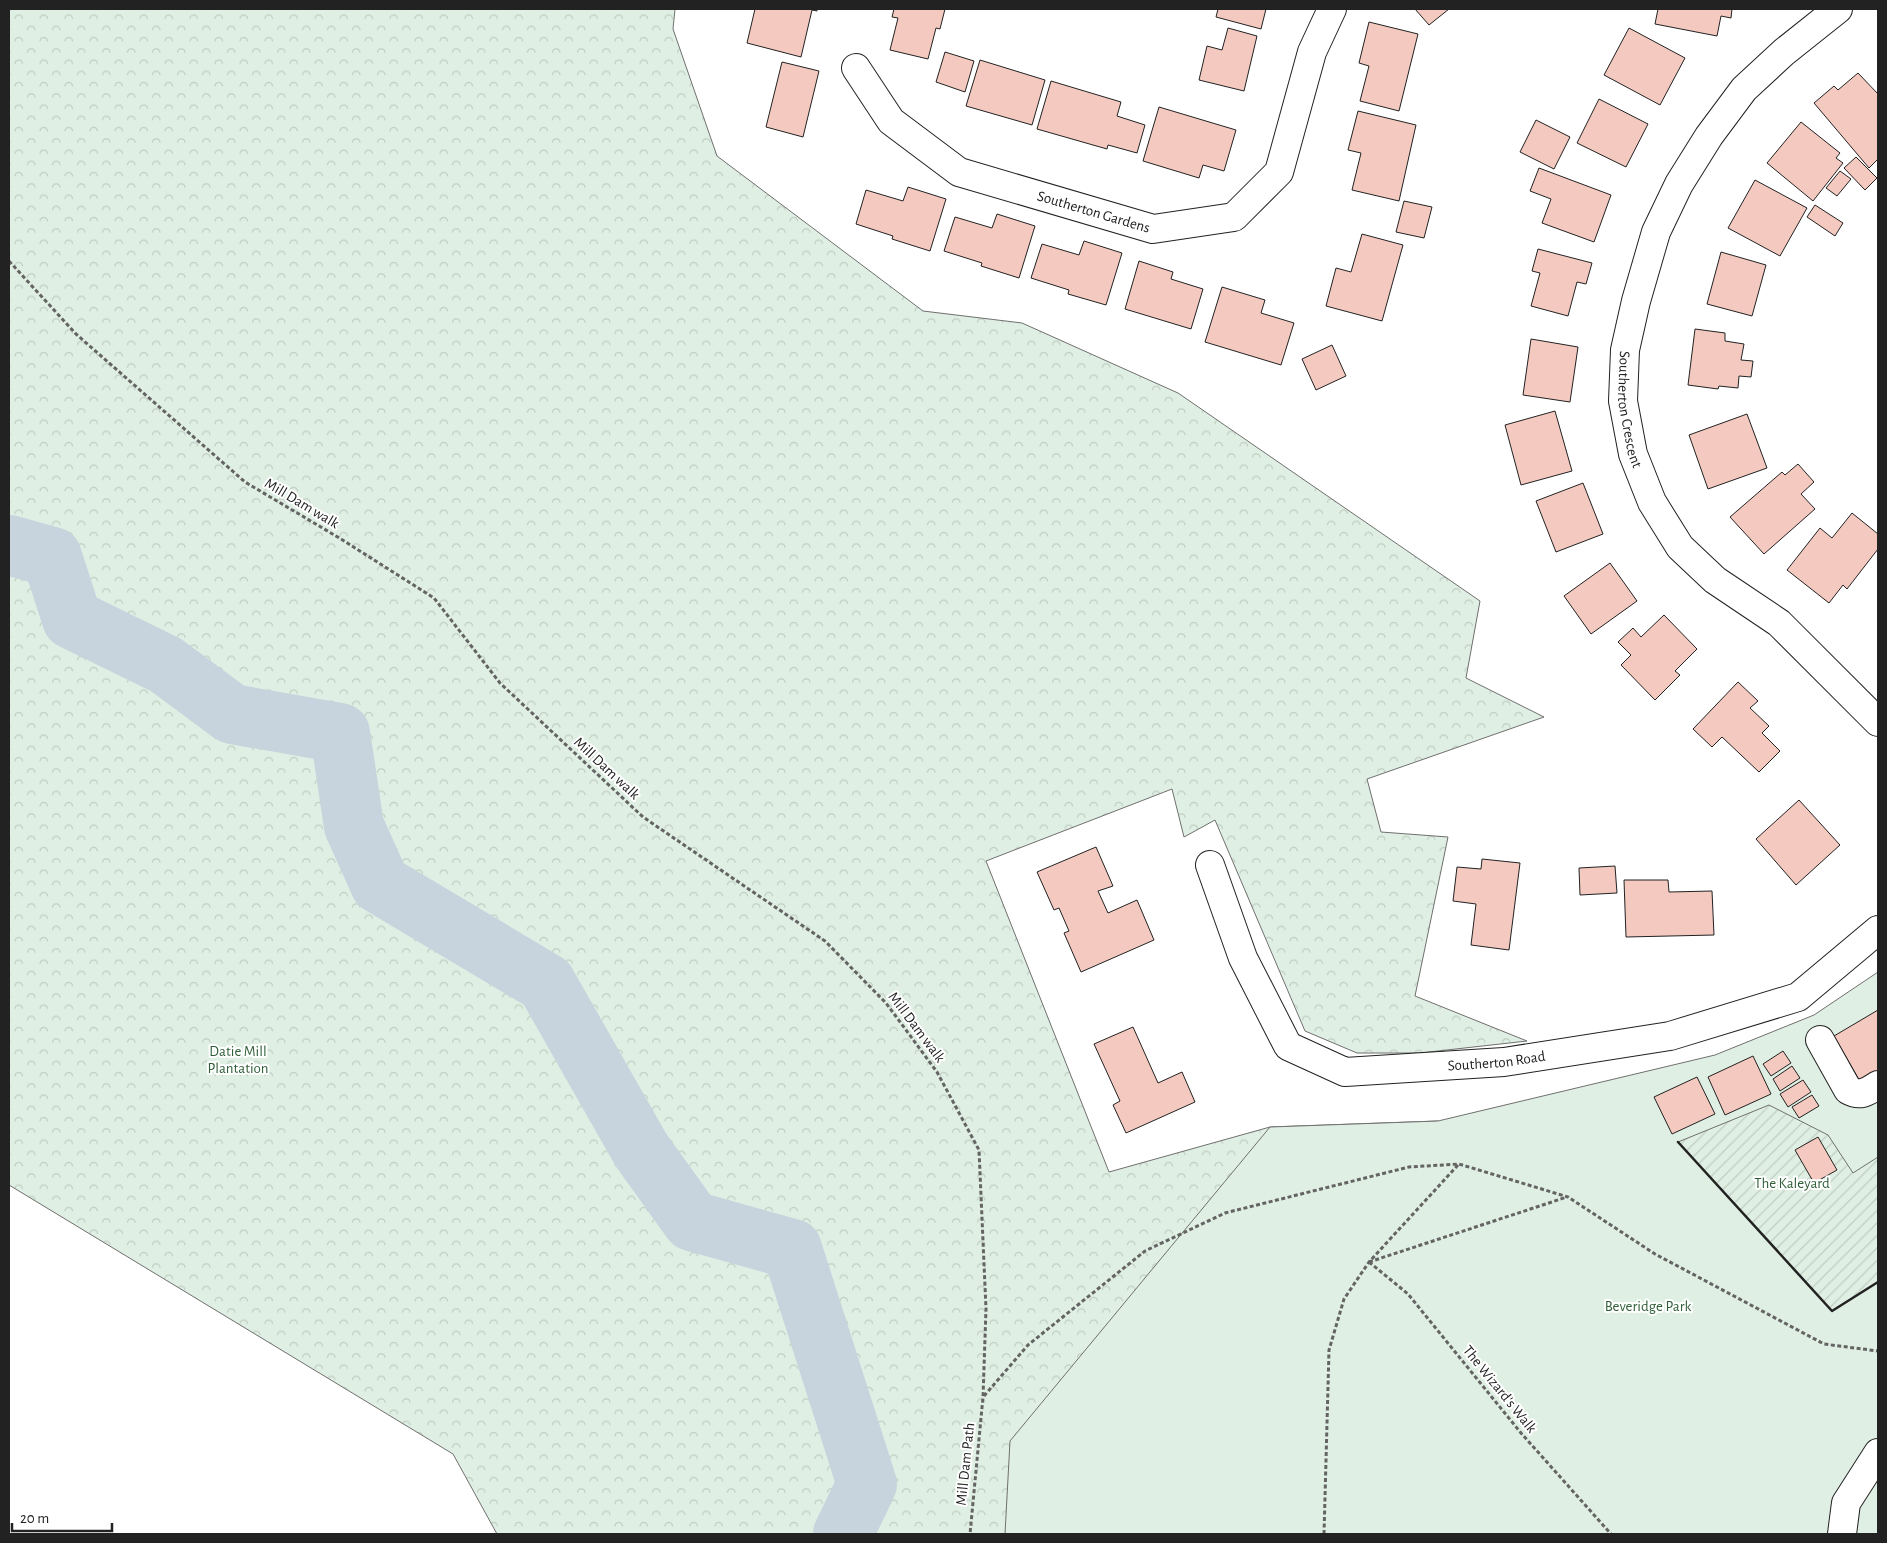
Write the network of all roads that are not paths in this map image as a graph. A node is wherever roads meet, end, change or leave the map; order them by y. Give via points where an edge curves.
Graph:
1 (1332, 9) edge
2 (1838, 9) edge
3 (856, 68) dead end
4 (1878, 722) edge
5 (1210, 865) dead end
6 (1878, 930) edge
7 (1820, 1040) dead end
8 (1878, 1085) edge
9 (1878, 1453) edge
10 (1842, 1534) edge

1 - 3 street, Southerton Gardens via 1312,52 1279,172 1234,217 1153,229 959,172 891,121
2 - 4 street, Southerton Crescent via 1744,89 1708,136 1678,184 1656,232 1636,301 1625,350 1623,401 1633,454 1652,502 1680,547 1715,580 1779,623
5 - 6 street, Southerton Road via 1243,958 1288,1046 1345,1072 1504,1062 1670,1036 1798,997
7 - 8 street via 1848,1090 1865,1094
9 - 10 street via 1846,1503

